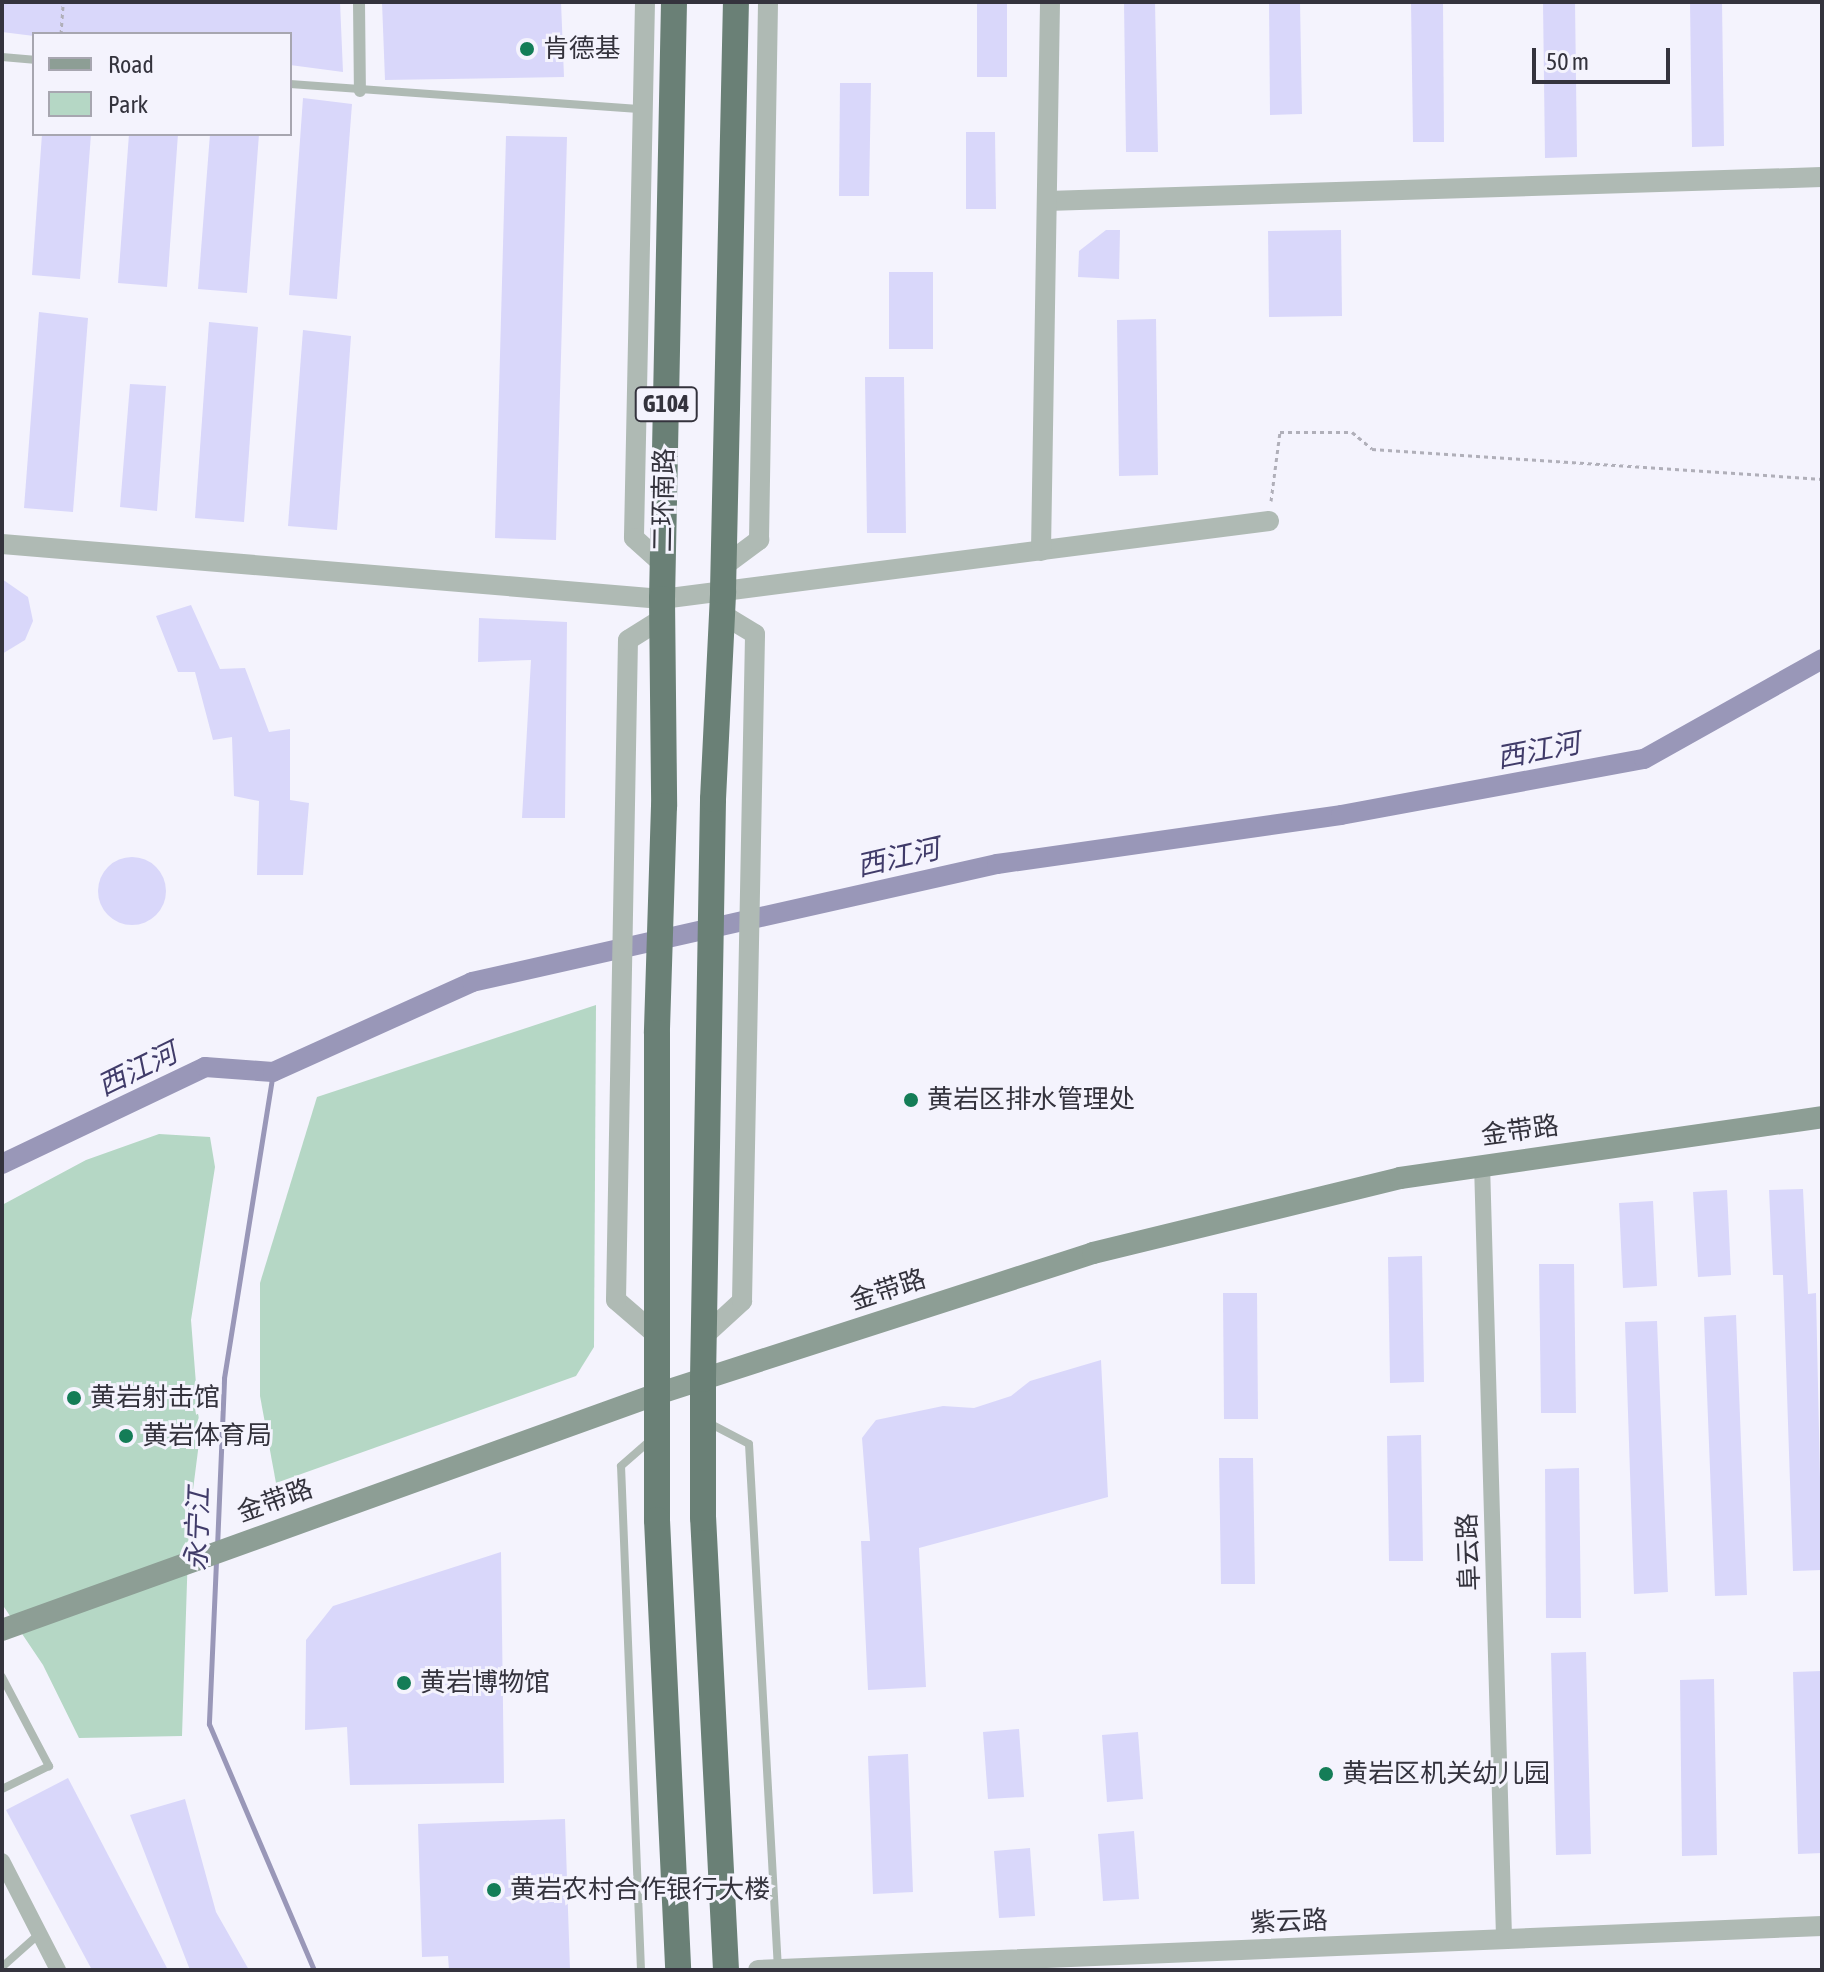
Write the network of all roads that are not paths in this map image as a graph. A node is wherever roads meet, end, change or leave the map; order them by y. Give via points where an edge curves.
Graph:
1 (359, 2) edge
2 (645, 2) edge
3 (674, 2) edge
4 (736, 2) edge
5 (768, 2) edge
6 (1050, 2) edge
7 (2, 57) edge
8 (32, 60) edge
9 (292, 84) edge
10 (360, 91) junction
11 (643, 109) junction
12 (1822, 177) edge
13 (1047, 201) junction
14 (1269, 521) road end
15 (2, 544) edge
16 (1041, 551) junction
17 (663, 564) junction
18 (723, 591) junction
19 (662, 609) junction
20 (1822, 1117) edge
21 (1482, 1164) junction
22 (704, 1336) junction
23 (660, 1338) junction
24 (703, 1379) junction
25 (660, 1393) junction
26 (703, 1420) junction
27 (659, 1434) junction
28 (2, 1630) edge
29 (2, 1677) edge
30 (2, 1789) edge
31 (2, 1861) edge
32 (1822, 1926) edge
33 (40, 1934) junction
34 (1504, 1939) junction
35 (2, 1967) edge
36 (771, 1969) edge
37 (58, 1970) edge
38 (641, 1970) edge
39 (678, 1970) edge
40 (726, 1970) edge

1 - 10 street
2 - 11 street
3 - 17 highway, 二环南路 / G104
4 - 18 highway, G104
5 - 18 street via 759,540
6 - 13 street
7 - 8 lane
9 - 10 lane
10 - 11 lane
11 - 17 street via 634,538
12 - 13 street
13 - 16 street
14 - 16 street
15 - 19 street
16 - 18 street
17 - 19 highway, 二环南路 / G104
18 - 19 street
18 - 22 highway, G104 via 713,799
18 - 22 street via 755,634 742,1301
19 - 23 highway, 二环南路 / G104
19 - 23 street via 628,640 616,1300
20 - 21 main road, 金带路
21 - 24 main road, 金带路 via 1400,1178 1093,1253
21 - 34 street, 阜云路
22 - 24 highway
23 - 25 highway, 二环南路
24 - 25 main road, 金带路
24 - 26 highway
25 - 27 highway, 二环南路
25 - 28 main road, 金带路
26 - 36 lane via 749,1444
26 - 40 highway via 703,1518
27 - 38 lane via 621,1466
27 - 39 highway, 二环南路 via 657,1520
29 - 30 lane via 49,1766
31 - 33 street
32 - 34 street, 紫云路
33 - 35 lane
33 - 37 street
34 - 36 street, 紫云路

